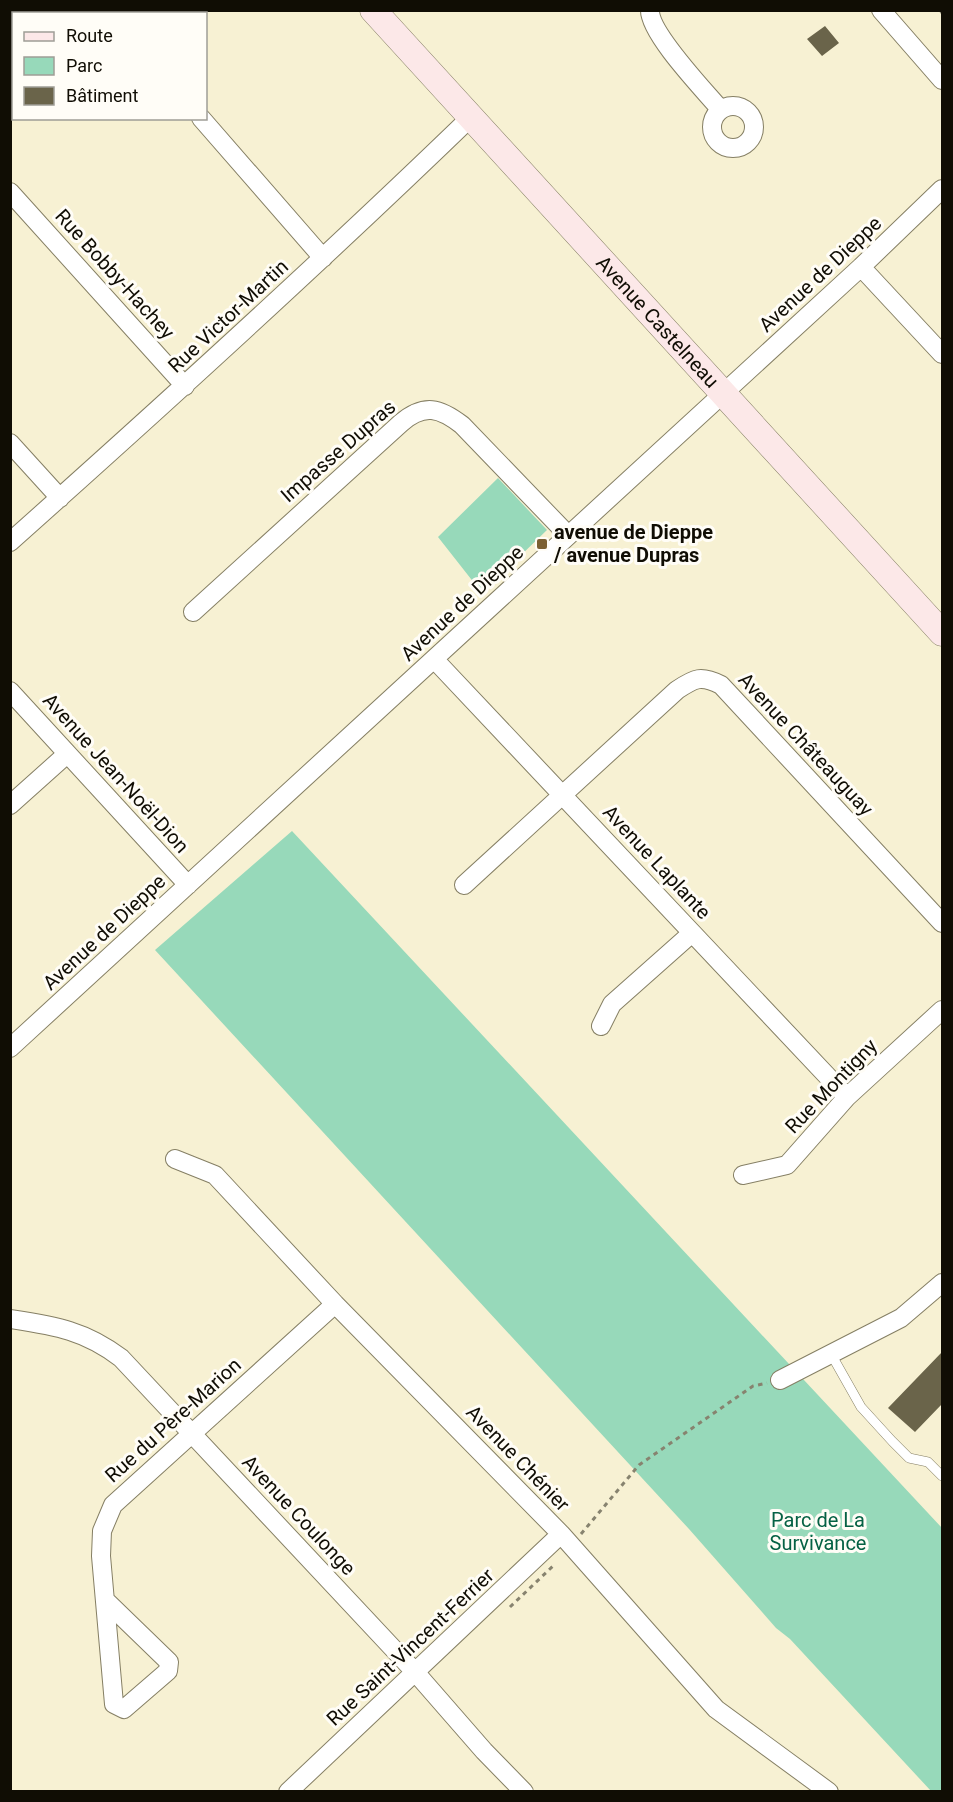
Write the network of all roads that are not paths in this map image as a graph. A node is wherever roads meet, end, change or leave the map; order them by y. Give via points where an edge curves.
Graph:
1 (373, 10) edge
2 (650, 10) edge
3 (880, 10) edge
4 (942, 80) edge
5 (720, 109) dead end
6 (471, 117) junction
7 (203, 120) edge
8 (942, 189) edge
9 (10, 192) edge
10 (323, 258) junction
11 (861, 267) junction
12 (942, 354) edge
13 (185, 386) junction
14 (723, 394) junction
15 (10, 443) edge
16 (60, 498) junction
17 (568, 535) junction
18 (10, 542) edge
19 (194, 612) dead end
20 (942, 633) edge
21 (434, 659) junction
22 (10, 691) edge
23 (67, 754) junction
24 (562, 794) junction
25 (10, 805) edge
26 (188, 885) junction
27 (464, 885) dead end
28 (942, 923) edge
29 (692, 933) junction
30 (942, 1010) edge
31 (601, 1026) dead end
32 (10, 1048) edge
33 (847, 1097) junction
34 (175, 1158) dead end
35 (743, 1175) dead end
36 (942, 1283) edge
37 (335, 1304) junction
38 (10, 1319) edge
39 (831, 1354) junction
40 (780, 1380) dead end
41 (192, 1433) junction
42 (942, 1476) edge
43 (561, 1534) junction
44 (105, 1600) junction
45 (416, 1673) junction
46 (288, 1791) edge
47 (524, 1791) edge
48 (829, 1791) edge

1 - 6 street, Avenue Castelneau
2 - 5 street via 656,32
3 - 4 street
6 - 10 street, Rue Victor-Martin
6 - 14 street, Avenue Castelneau
7 - 10 street
8 - 11 street, Avenue de Dieppe
9 - 13 street, Rue Bobby-Hachey
10 - 13 street, Rue Victor-Martin
11 - 12 street
11 - 14 street, Avenue de Dieppe
13 - 16 street, Rue Victor-Martin
14 - 17 street, Avenue de Dieppe
14 - 20 street, Avenue Castelneau
15 - 16 street
16 - 18 street, Rue Victor-Martin
17 - 19 street, Impasse Dupras via 462,425 445,412 430,410 410,415 400,423
17 - 21 street, Avenue de Dieppe
21 - 24 street, Avenue Laplante
21 - 26 street, Avenue de Dieppe
22 - 23 street, Avenue Jean-Noël-Dion
23 - 25 street
23 - 26 street, Avenue Jean-Noël-Dion
24 - 27 street, Avenue Châteauguay
24 - 28 street, Avenue Châteauguay via 676,690 708,678 721,685
24 - 29 street, Avenue Laplante
26 - 32 street, Avenue de Dieppe
29 - 31 street via 612,1004
29 - 33 street, Avenue Laplante
30 - 33 street, Rue Montigny
33 - 35 street, Rue Montigny via 787,1165
34 - 37 street, Avenue Chénier via 215,1174
36 - 39 street via 901,1318
37 - 41 street, Rue du Père-Marion
37 - 43 street, Avenue Chénier
38 - 41 street, Avenue Coulonge via 68,1329 106,1346 138,1374
39 - 40 street
39 - 42 lane via 861,1407 909,1458 928,1462
41 - 44 street, Rue du Père-Marion via 113,1505 102,1531 100,1556
41 - 45 street, Avenue Coulonge
43 - 45 street, Rue Saint-Vincent-Ferrier
43 - 48 street, Avenue Chénier via 716,1709
44 - 44 street, Rue du Père-Marion via 114,1704 124,1709 168,1671 169,1662
45 - 46 street, Rue Saint-Vincent-Ferrier
45 - 47 street, Avenue Coulonge

